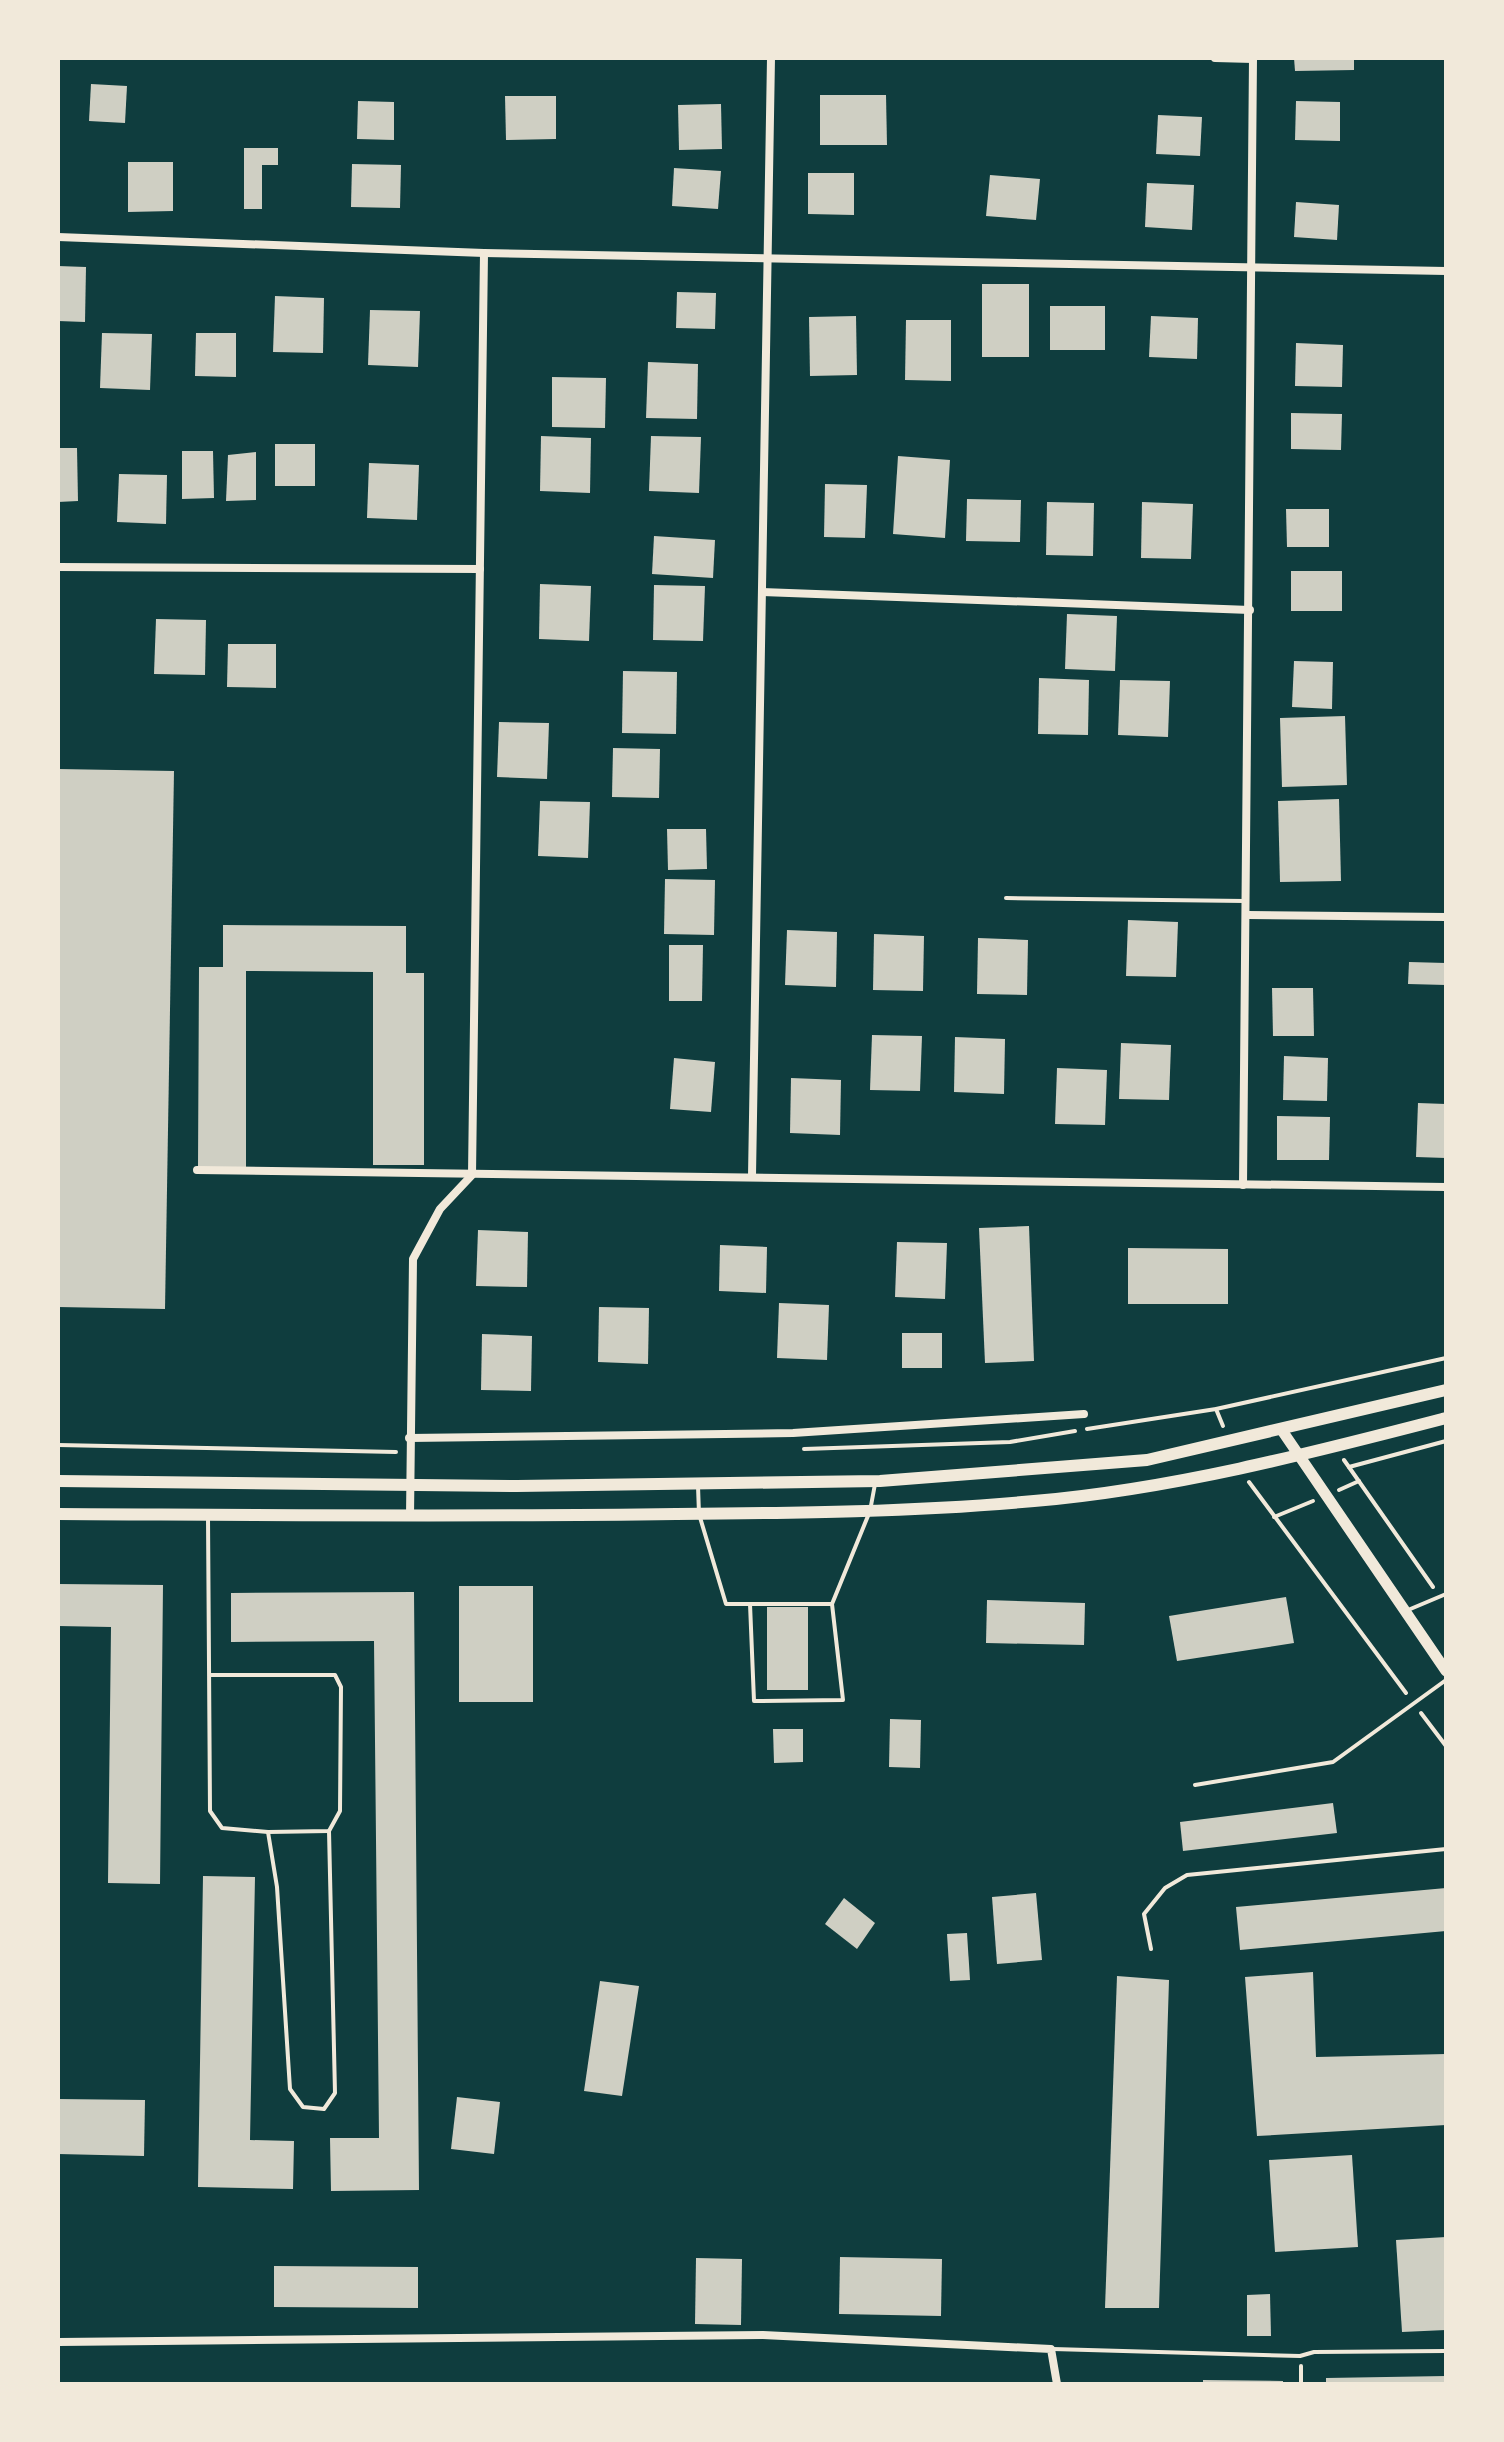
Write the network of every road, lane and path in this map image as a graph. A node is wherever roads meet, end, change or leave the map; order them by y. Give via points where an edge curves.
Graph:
1 (771, 58) edge
2 (1215, 58) edge
3 (1253, 58) edge
4 (58, 237) edge
5 (484, 253) junction
6 (768, 258) junction
7 (1252, 267) junction
8 (1446, 271) edge
9 (58, 567) edge
10 (480, 569) junction
11 (762, 592) junction
12 (1250, 610) junction
13 (1006, 898) dead end
14 (1248, 901) junction
15 (1248, 915) junction
16 (1446, 917) edge
17 (197, 1170) dead end
18 (472, 1175) junction
19 (752, 1176) junction
20 (1243, 1185) junction
21 (1446, 1187) edge
22 (1446, 1390) edge
23 (1084, 1414) dead end
24 (1446, 1418) edge
25 (1281, 1429) junction
26 (409, 1438) junction
27 (1446, 1441) edge
28 (1335, 1446) junction
29 (1297, 1456) junction
30 (1240, 1467) junction
31 (1349, 1467) junction
32 (58, 1481) edge
33 (876, 1481) junction
34 (698, 1483) junction
35 (410, 1485) junction
36 (870, 1511) junction
37 (58, 1514) edge
38 (699, 1514) junction
39 (208, 1515) junction
40 (410, 1516) junction
41 (1446, 1594) edge
42 (1440, 1597) junction
43 (750, 1604) junction
44 (832, 1604) junction
45 (1406, 1611) junction
46 (1446, 1671) edge
47 (211, 1675) junction
48 (1446, 1680) edge
49 (1413, 1702) junction
50 (1446, 1746) edge
51 (1195, 1785) dead end
52 (329, 1831) junction
53 (268, 1832) junction
54 (1446, 1849) edge
55 (1151, 1949) dead end
56 (58, 2342) edge
57 (1051, 2349) junction
58 (1446, 2351) edge
59 (1057, 2384) edge

1 - 6 street
2 - 3 street
3 - 7 street
4 - 5 street
5 - 6 street
5 - 10 street
6 - 7 street
6 - 11 street
7 - 8 street
7 - 12 street
9 - 10 street
10 - 18 street
11 - 12 street
11 - 19 street
12 - 14 street
13 - 14 lane
14 - 15 street
15 - 16 street
15 - 20 street
17 - 18 street
18 - 19 street
18 - 26 street via 440,1209 413,1259
19 - 20 street
20 - 21 street
22 - 25 main road
23 - 26 street via 793,1433
24 - 28 main road
25 - 29 street
25 - 33 main road via 1147,1460
26 - 35 street
27 - 31 path
28 - 29 main road
28 - 31 path
29 - 30 main road
29 - 45 street
30 - 36 main road via 1036,1501
30 - 49 path
31 - 42 path
32 - 35 main road
33 - 34 main road
33 - 36 lane
34 - 35 main road
34 - 38 lane
35 - 40 street
36 - 38 main road
36 - 44 lane
37 - 39 main road
38 - 40 main road
38 - 43 lane via 726,1604
39 - 40 main road
39 - 47 lane
41 - 42 lane
42 - 45 lane
43 - 44 lane
43 - 44 lane via 754,1701 843,1700
45 - 46 street
47 - 52 lane via 335,1675 341,1687 340,1811
47 - 53 lane via 210,1811 222,1828
48 - 49 lane
49 - 50 path
49 - 51 lane via 1333,1762
52 - 53 lane
52 - 53 lane via 335,2093 324,2109 303,2107 290,2089 277,1887
54 - 55 lane via 1187,1875 1165,1888 1144,1914
56 - 57 street via 763,2335
57 - 58 lane via 1300,2356
57 - 59 street

